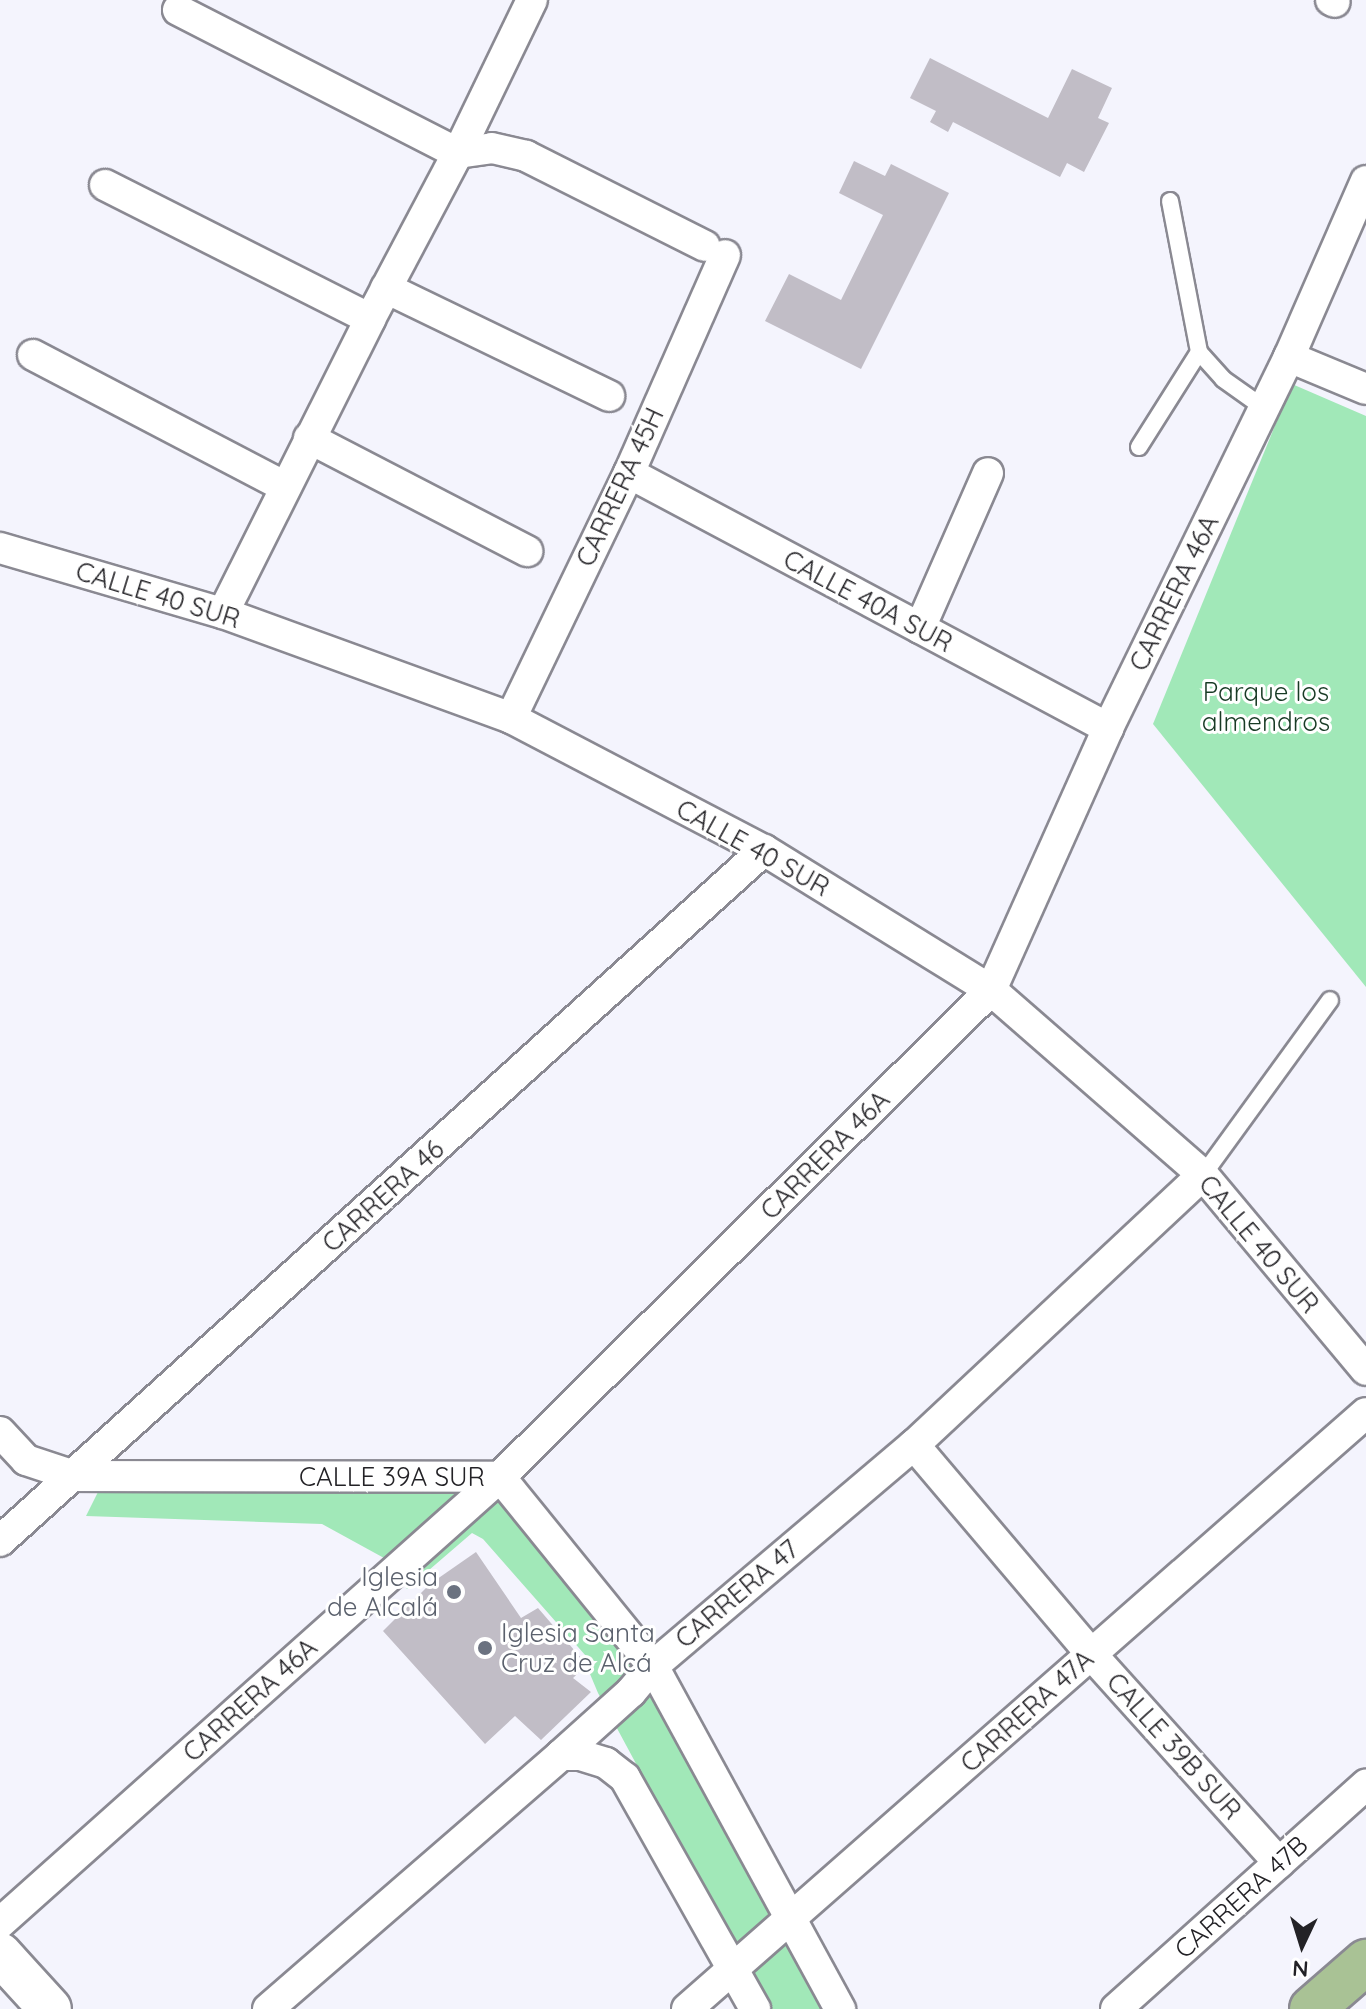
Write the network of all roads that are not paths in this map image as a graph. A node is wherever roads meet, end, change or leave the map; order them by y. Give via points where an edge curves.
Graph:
1 (532, 0) edge
2 (178, 10) dead end
3 (458, 153) junction
4 (1366, 181) edge
5 (105, 185) dead end
6 (1170, 201) dead end
7 (386, 288) junction
8 (370, 319) junction
9 (1199, 352) junction
10 (33, 355) dead end
11 (1289, 357) junction
12 (1366, 389) edge
13 (609, 396) dead end
14 (1264, 408) junction
15 (309, 438) junction
16 (1139, 447) dead end
17 (629, 473) junction
18 (988, 473) dead end
19 (286, 487) junction
20 (0, 548) edge
21 (527, 551) dead end
22 (223, 613) junction
23 (920, 628) junction
24 (511, 718) junction
25 (1108, 728) junction
26 (764, 850) junction
27 (991, 990) junction
28 (1330, 1000) dead end
29 (1203, 1175) junction
30 (1366, 1370) edge
31 (1366, 1413) edge
32 (0, 1432) edge
33 (914, 1445) junction
34 (74, 1476) junction
35 (500, 1477) junction
36 (0, 1541) edge
37 (1091, 1654) junction
38 (653, 1666) junction
39 (561, 1755) junction
40 (1366, 1785) edge
41 (1279, 1863) junction
42 (792, 1920) junction
43 (0, 1923) edge
44 (0, 1954) edge
45 (1366, 1962) edge
46 (732, 1968) junction
47 (50, 2009) edge
48 (268, 2009) edge
49 (687, 2009) edge
50 (755, 2009) edge
51 (840, 2009) edge
52 (1116, 2009) edge
53 (1312, 2009) edge

1 - 3 street
2 - 3 street
3 - 7 street
3 - 17 street, CARRERA 45H via 492,148 526,156 715,250
4 - 11 street, CARRERA 46A
5 - 8 street
6 - 9 lane
7 - 8 street
7 - 13 street
8 - 15 street
9 - 14 lane via 1223,379
9 - 16 lane
10 - 19 street
11 - 12 street
11 - 14 street, CARRERA 46A
14 - 25 street, CARRERA 46A
15 - 19 street
15 - 21 street
17 - 23 street, CALLE 40A SUR
17 - 24 street, CARRERA 45H
18 - 23 street
19 - 22 street
20 - 22 street, CALLE 40 SUR
22 - 24 street, CALLE 40 SUR
23 - 25 street, CALLE 40A SUR
24 - 26 street, CALLE 40 SUR
25 - 27 street, CARRERA 46A
26 - 27 street, CALLE 40 SUR
26 - 34 street, CARRERA 46
27 - 29 street, CALLE 40 SUR
27 - 35 street, CARRERA 46A
28 - 29 lane
29 - 30 street, CALLE 40 SUR
29 - 33 street, CARRERA 47
31 - 37 street, CARRERA 47A
32 - 34 street, CALLE 39A SUR via 26,1460
33 - 37 street, CALLE 39B SUR
33 - 38 street, CARRERA 47
34 - 35 street, CALLE 39A SUR
34 - 36 street, CARRERA 46
35 - 38 street, CALLE 39A SUR
35 - 43 street, CARRERA 46A
37 - 41 street, CALLE 39B SUR
37 - 42 street, CARRERA 47A
38 - 39 street, CARRERA 47
38 - 42 street, CALLE 39A SUR
39 - 46 street via 606,1763 625,1778
39 - 48 street, CARRERA 47
40 - 41 street, CARRERA 47B
41 - 52 street, CARRERA 47B
42 - 46 street, CARRERA 47A
42 - 51 street, CALLE 39A SUR
44 - 47 street
45 - 53 main road
46 - 49 street, CARRERA 47A
46 - 50 street

